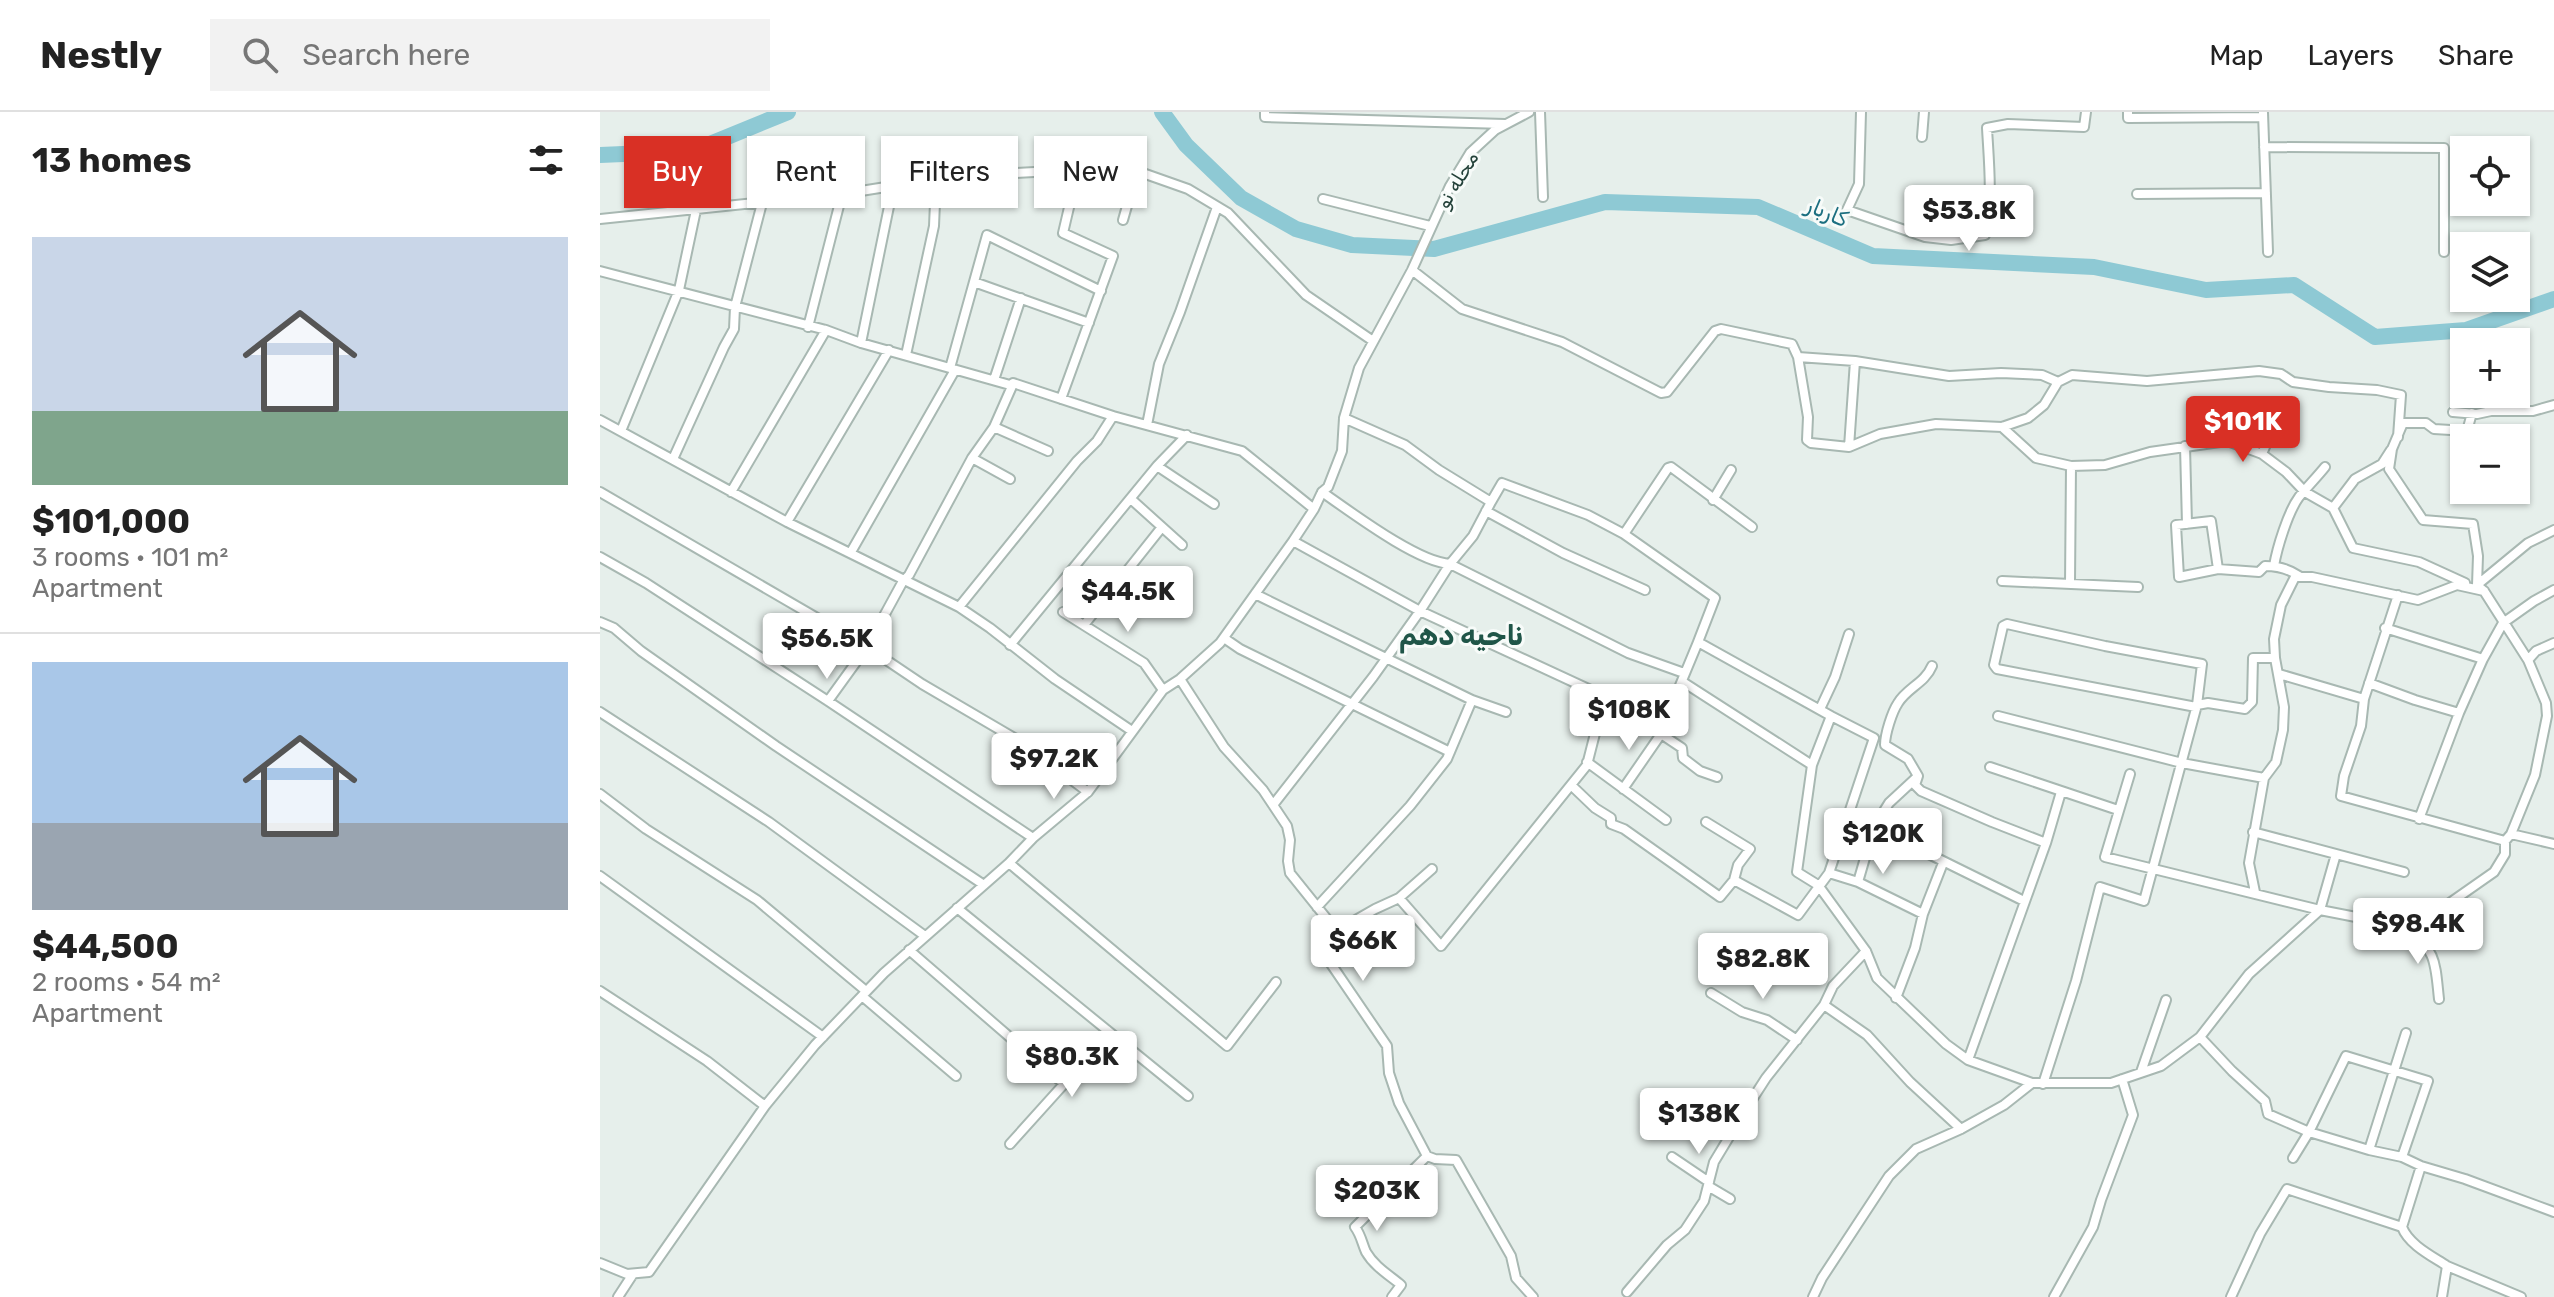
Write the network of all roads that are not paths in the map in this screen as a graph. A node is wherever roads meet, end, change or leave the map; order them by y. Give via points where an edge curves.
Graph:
1 (1265, 112) edge
2 (1529, 112) edge
3 (1540, 112) edge
4 (1861, 112) edge
5 (1924, 112) edge
6 (2008, 112) edge
7 (2086, 112) edge
8 (2128, 112) edge
9 (2263, 114) edge
10 (1506, 124) junction
11 (2008, 124) junction
12 (1922, 137) dead end
13 (2264, 147) junction
14 (1147, 175) edge
15 (2266, 193) junction
16 (2137, 194) dead end
17 (1543, 197) dead end
18 (1323, 199) dead end
19 (747, 205) edge
20 (1217, 207) junction
21 (761, 208) edge
22 (838, 208) edge
23 (889, 208) edge
24 (935, 208) edge
25 (1069, 208) edge
26 (1126, 208) edge
27 (696, 210) junction
28 (600, 219) edge
29 (1123, 220) dead end
30 (1430, 226) junction
31 (2268, 252) dead end
32 (2444, 252) dead end
33 (1412, 268) junction
34 (600, 271) edge
35 (974, 282) junction
36 (679, 290) junction
37 (1101, 291) junction
38 (1021, 298) junction
39 (735, 307) junction
40 (1089, 323) junction
41 (808, 327) junction
42 (826, 330) junction
43 (1373, 341) junction
44 (861, 343) junction
45 (889, 350) junction
46 (906, 355) junction
47 (1798, 357) junction
48 (1855, 361) junction
49 (953, 369) junction
50 (994, 380) junction
51 (2058, 382) junction
52 (1013, 383) junction
53 (1061, 399) junction
54 (2554, 405) edge
55 (2453, 412) dead end
56 (2472, 413) junction
57 (2279, 414) dead end
58 (1113, 416) junction
59 (1344, 418) junction
60 (600, 420) edge
61 (1147, 425) junction
62 (994, 427) junction
63 (2002, 427) junction
64 (621, 431) junction
65 (1187, 435) junction
66 (2398, 437) junction
67 (2185, 446) junction
68 (1849, 447) junction
69 (2392, 449) junction
70 (1048, 451) dead end
71 (2262, 454) junction
72 (972, 458) junction
73 (673, 459) junction
74 (1157, 466) junction
75 (2071, 466) junction
76 (2325, 467) dead end
77 (1731, 470) dead end
78 (1010, 479) dead end
79 (600, 492) edge
80 (731, 492) junction
81 (1322, 492) junction
82 (2305, 492) junction
83 (1132, 500) junction
84 (1713, 500) junction
85 (1491, 502) junction
86 (1214, 504) dead end
87 (2333, 508) junction
88 (1314, 509) junction
89 (1486, 511) junction
90 (787, 522) junction
91 (2187, 524) junction
92 (1162, 527) junction
93 (1752, 527) dead end
94 (2554, 530) edge
95 (1624, 534) junction
96 (1293, 541) junction
97 (1182, 545) dead end
98 (851, 552) junction
99 (600, 557) edge
100 (1450, 564) junction
101 (2274, 566) junction
102 (2218, 569) junction
103 (2299, 576) junction
104 (903, 581) junction
105 (2002, 581) dead end
106 (2070, 584) junction
107 (2138, 587) dead end
108 (2478, 587) junction
109 (1645, 590) dead end
110 (2554, 590) edge
111 (1255, 594) junction
112 (2398, 595) junction
113 (959, 607) junction
114 (1420, 611) junction
115 (1063, 612) dead end
116 (600, 622) edge
117 (2503, 623) junction
118 (1084, 625) junction
119 (2385, 628) junction
120 (1849, 634) dead end
121 (1224, 638) junction
122 (1698, 642) junction
123 (2554, 643) edge
124 (1010, 645) junction
125 (867, 647) junction
126 (1387, 657) junction
127 (2275, 658) junction
128 (2483, 659) junction
129 (2528, 660) junction
130 (1932, 666) dead end
131 (2279, 674) junction
132 (1684, 678) junction
133 (1180, 679) junction
134 (2369, 683) junction
135 (1163, 690) junction
136 (1604, 698) junction
137 (2364, 699) junction
138 (1472, 700) junction
139 (828, 701) junction
140 (1352, 704) junction
141 (2196, 706) junction
142 (1820, 709) junction
143 (600, 712) edge
144 (1506, 712) dead end
145 (2459, 713) junction
146 (1831, 716) junction
147 (1998, 716) dead end
148 (2550, 717) edge
149 (1662, 729) junction
150 (1132, 731) junction
151 (1450, 752) junction
152 (1587, 762) junction
153 (2182, 763) junction
154 (1812, 765) junction
155 (1990, 767) dead end
156 (2130, 774) dead end
157 (1918, 776) junction
158 (1717, 777) dead end
159 (2264, 778) junction
160 (1571, 785) junction
161 (1623, 789) junction
162 (1088, 792) junction
163 (2061, 792) junction
164 (600, 794) edge
165 (1273, 805) junction
166 (2118, 810) junction
167 (2419, 819) junction
168 (1666, 820) dead end
169 (1706, 822) dead end
170 (1874, 827) junction
171 (2253, 832) junction
172 (1033, 838) junction
173 (2508, 838) junction
174 (2046, 843) junction
175 (2554, 844) edge
176 (2336, 854) junction
177 (1009, 863) junction
178 (1943, 863) junction
179 (1432, 869) dead end
180 (2152, 870) junction
181 (2404, 872) dead end
182 (1829, 873) junction
183 (600, 876) edge
184 (1734, 880) junction
185 (1858, 882) junction
186 (984, 885) junction
187 (1818, 885) junction
188 (2255, 892) junction
189 (1399, 898) junction
190 (2024, 901) junction
191 (1317, 907) junction
192 (957, 908) junction
193 (2320, 910) junction
194 (1923, 914) junction
195 (2407, 927) junction
196 (1333, 933) junction
197 (925, 936) junction
198 (909, 950) junction
199 (1866, 951) junction
200 (1276, 982) dead end
201 (600, 991) edge
202 (1711, 993) dead end
203 (864, 994) junction
204 (1896, 998) junction
205 (2439, 999) dead end
206 (2166, 1000) dead end
207 (1824, 1005) junction
208 (1107, 1030) junction
209 (2406, 1033) dead end
210 (823, 1037) junction
211 (2200, 1037) junction
212 (1797, 1040) junction
213 (1968, 1060) junction
214 (2395, 1070) junction
215 (2141, 1072) junction
216 (956, 1076) dead end
217 (2122, 1079) junction
218 (2032, 1083) junction
219 (1064, 1084) junction
220 (2043, 1084) junction
221 (1188, 1096) dead end
222 (765, 1106) junction
223 (1961, 1129) junction
224 (2309, 1132) junction
225 (1010, 1144) dead end
226 (2369, 1150) junction
227 (1427, 1156) junction
228 (1672, 1157) dead end
229 (2402, 1157) junction
230 (2293, 1158) dead end
231 (2421, 1166) junction
232 (1709, 1184) junction
233 (1730, 1199) dead end
234 (2554, 1212) edge
235 (2402, 1227) junction
236 (600, 1263) edge
237 (2447, 1266) junction
238 (633, 1274) junction
239 (1627, 1292) dead end
240 (618, 1297) edge
241 (1392, 1297) edge
242 (1533, 1297) edge
243 (1813, 1297) edge
244 (2054, 1297) edge
245 (2231, 1297) edge
246 (2442, 1297) edge
247 (2521, 1297) edge

1 - 10 street via 1265,117
2 - 10 street, محله نو
3 - 17 street
4 - 11 street via 1859,184 1847,210 1925,237 1951,240 1985,235 1990,182 1987,128
5 - 12 street
6 - 11 street
7 - 11 street via 2084,127
8 - 9 street via 2128,118
9 - 13 street
10 - 30 street, محله نو via 1470,153
13 - 15 street
13 - 32 street via 2444,148
14 - 20 street via 1188,189
15 - 16 street
15 - 31 street
18 - 30 street
19 - 27 street
20 - 43 street via 1306,295
20 - 61 street via 1159,364
21 - 39 street
22 - 41 street
23 - 44 street
24 - 46 street
25 - 37 street via 1063,233 1113,256
26 - 29 street
27 - 28 street
27 - 36 street
30 - 33 street, محله نو
33 - 43 street, محله نو
33 - 47 street via 1462,309 1562,342 1661,393 1721,329 1792,344
34 - 36 street
35 - 37 street via 987,235
35 - 38 street
35 - 49 street
36 - 39 street
36 - 64 street
37 - 40 street
38 - 40 street
38 - 50 street
39 - 41 street
39 - 73 street via 734,329
40 - 53 street
41 - 42 street
42 - 44 street
42 - 80 street
43 - 59 street, محله نو
44 - 45 street
45 - 46 street
45 - 90 street
46 - 49 street
47 - 48 street
47 - 68 street via 1808,442
48 - 51 street via 1949,376 2042,375
48 - 68 street
49 - 50 street
49 - 98 street
50 - 52 street
51 - 63 street via 2028,418
51 - 66 street via 2072,375 2147,381 2248,371 2281,374 2293,382 2401,395
52 - 53 street
52 - 62 street
53 - 58 street
54 - 56 street
55 - 56 street
56 - 66 street via 2467,431 2403,423
57 - 71 street
58 - 61 street
58 - 113 street
59 - 81 street, محله نو via 1342,451
59 - 85 street via 1405,445
60 - 64 street
61 - 65 street
62 - 70 street
62 - 72 street
63 - 68 street via 1936,424 1880,434
63 - 75 street via 2036,458
64 - 73 street
65 - 74 street
65 - 88 street via 1242,451
66 - 69 street
67 - 71 street via 2227,441
67 - 75 street via 2105,465
67 - 91 street
69 - 87 street via 2382,464 2355,479
69 - 108 street via 2389,469 2423,520 2473,524
71 - 82 street
72 - 78 street
72 - 104 street
73 - 80 street
74 - 83 street
74 - 86 street
75 - 106 street
76 - 82 street
77 - 84 street
79 - 125 street
80 - 90 street
81 - 88 street, محله نو
81 - 100 street via 1376,529 1437,563
82 - 87 street
82 - 101 street via 2290,515
83 - 92 street
83 - 124 street
84 - 93 street
84 - 95 street via 1668,468
85 - 89 street
85 - 95 street via 1502,483
87 - 108 street via 2353,548 2419,562
88 - 96 street, محله نو
89 - 100 street
89 - 109 street
90 - 98 street
91 - 102 street via 2211,521
91 - 102 street via 2176,525 2179,577
92 - 97 street
92 - 118 street
94 - 108 street via 2528,543
95 - 122 street via 1715,598
96 - 111 street, محله نو
96 - 114 street
98 - 104 street
99 - 139 street
100 - 114 street
100 - 132 street
101 - 102 street via 2259,572
101 - 103 street
103 - 112 street
103 - 127 street via 2281,605
104 - 113 street
104 - 125 street
105 - 106 street
106 - 107 street
108 - 112 street via 2457,585 2418,600
108 - 117 street
110 - 117 street
111 - 121 street, محله نو
111 - 126 street
112 - 119 street
113 - 124 street
114 - 126 street
114 - 136 street
115 - 118 street
116 - 186 street
117 - 128 street
117 - 129 street
118 - 135 street via 1144,663
119 - 128 street
119 - 134 street
120 - 142 street
121 - 133 street, محله نو
121 - 140 street
122 - 132 street
122 - 142 street
123 - 129 street
124 - 150 street
125 - 139 street
125 - 162 street via 1021,742
126 - 138 street
126 - 140 street
127 - 131 street
127 - 141 street via 2253,658 2252,702 2245,709
128 - 145 street
129 - 148 street
130 - 157 street via 1898,702 1885,732 1885,745 1908,759
131 - 137 street
131 - 159 street via 2283,730 2276,762
132 - 149 street
132 - 154 street
133 - 135 street, محله نو
133 - 165 street via 1224,747
134 - 137 street
134 - 145 street
135 - 150 street
136 - 149 street
136 - 152 street
137 - 167 street via 2341,796
138 - 144 street
138 - 151 street
139 - 172 street
140 - 151 street
140 - 165 street
141 - 141 street via 2202,664 2003,626 1997,669
141 - 153 street
142 - 146 street
143 - 197 street via 769,822
145 - 167 street
146 - 154 street
146 - 182 street via 1874,738
147 - 153 street
148 - 173 street via 2535,775
149 - 158 street via 1682,748 1683,758
149 - 161 street
150 - 162 street
151 - 191 street via 1410,806
152 - 160 street
152 - 161 street
153 - 159 street
153 - 180 street
154 - 187 street via 1797,872
155 - 163 street
156 - 166 street
157 - 170 street via 1889,803
157 - 174 street via 1915,785 1921,791
159 - 171 street
160 - 184 street via 1611,818 1611,824 1720,897
160 - 189 street via 1441,946
161 - 168 street
162 - 172 street
163 - 166 street
163 - 174 street
164 - 203 street via 757,900
165 - 191 street via 1287,826 1290,873
166 - 180 street via 2105,857
167 - 173 street
169 - 184 street via 1750,849
170 - 178 street
170 - 185 street
171 - 176 street
171 - 188 street via 2249,863
172 - 177 street
173 - 175 street
173 - 195 street via 2494,872
174 - 190 street
176 - 181 street
176 - 193 street
177 - 186 street
177 - 200 street via 1227,1046
178 - 190 street
178 - 194 street
179 - 189 street
180 - 188 street
180 - 220 street via 2144,901 2100,887
182 - 185 street
182 - 187 street
183 - 210 street
184 - 187 street via 1798,915
185 - 194 street
186 - 192 street
187 - 199 street
188 - 193 street
189 - 196 street
190 - 213 street
191 - 196 street
192 - 197 street
192 - 208 street
193 - 195 street
193 - 211 street via 2249,974
194 - 204 street
195 - 205 street via 2427,944
196 - 227 street via 1327,958 1387,1046 1399,1103
197 - 198 street
198 - 203 street
198 - 219 street
199 - 204 street via 1877,978
199 - 207 street via 1833,986
201 - 222 street
202 - 212 street
203 - 210 street
203 - 216 street
204 - 213 street
206 - 215 street
207 - 212 street
207 - 223 street via 1867,1035
208 - 219 street
208 - 221 street
209 - 214 street
210 - 222 street
211 - 215 street via 2161,1066
211 - 224 street via 2265,1101 2268,1114
212 - 232 street via 1746,1109 1714,1162
213 - 218 street
214 - 224 street via 2346,1056
214 - 226 street
214 - 229 street via 2428,1081
215 - 217 street
217 - 220 street
217 - 244 street via 2133,1115 2093,1227
218 - 220 street
218 - 223 street
219 - 225 street
222 - 238 street via 649,1272
223 - 243 street via 1916,1149 1889,1176
224 - 226 street
224 - 230 street
226 - 229 street
227 - 241 street via 1355,1227 1376,1265 1401,1285
227 - 242 street via 1456,1160 1506,1246 1516,1278
228 - 232 street
229 - 231 street
231 - 234 street
231 - 235 street
232 - 233 street
232 - 239 street via 1685,1230
235 - 237 street
235 - 245 street via 2287,1189
236 - 238 street
237 - 246 street
237 - 247 street
238 - 240 street

